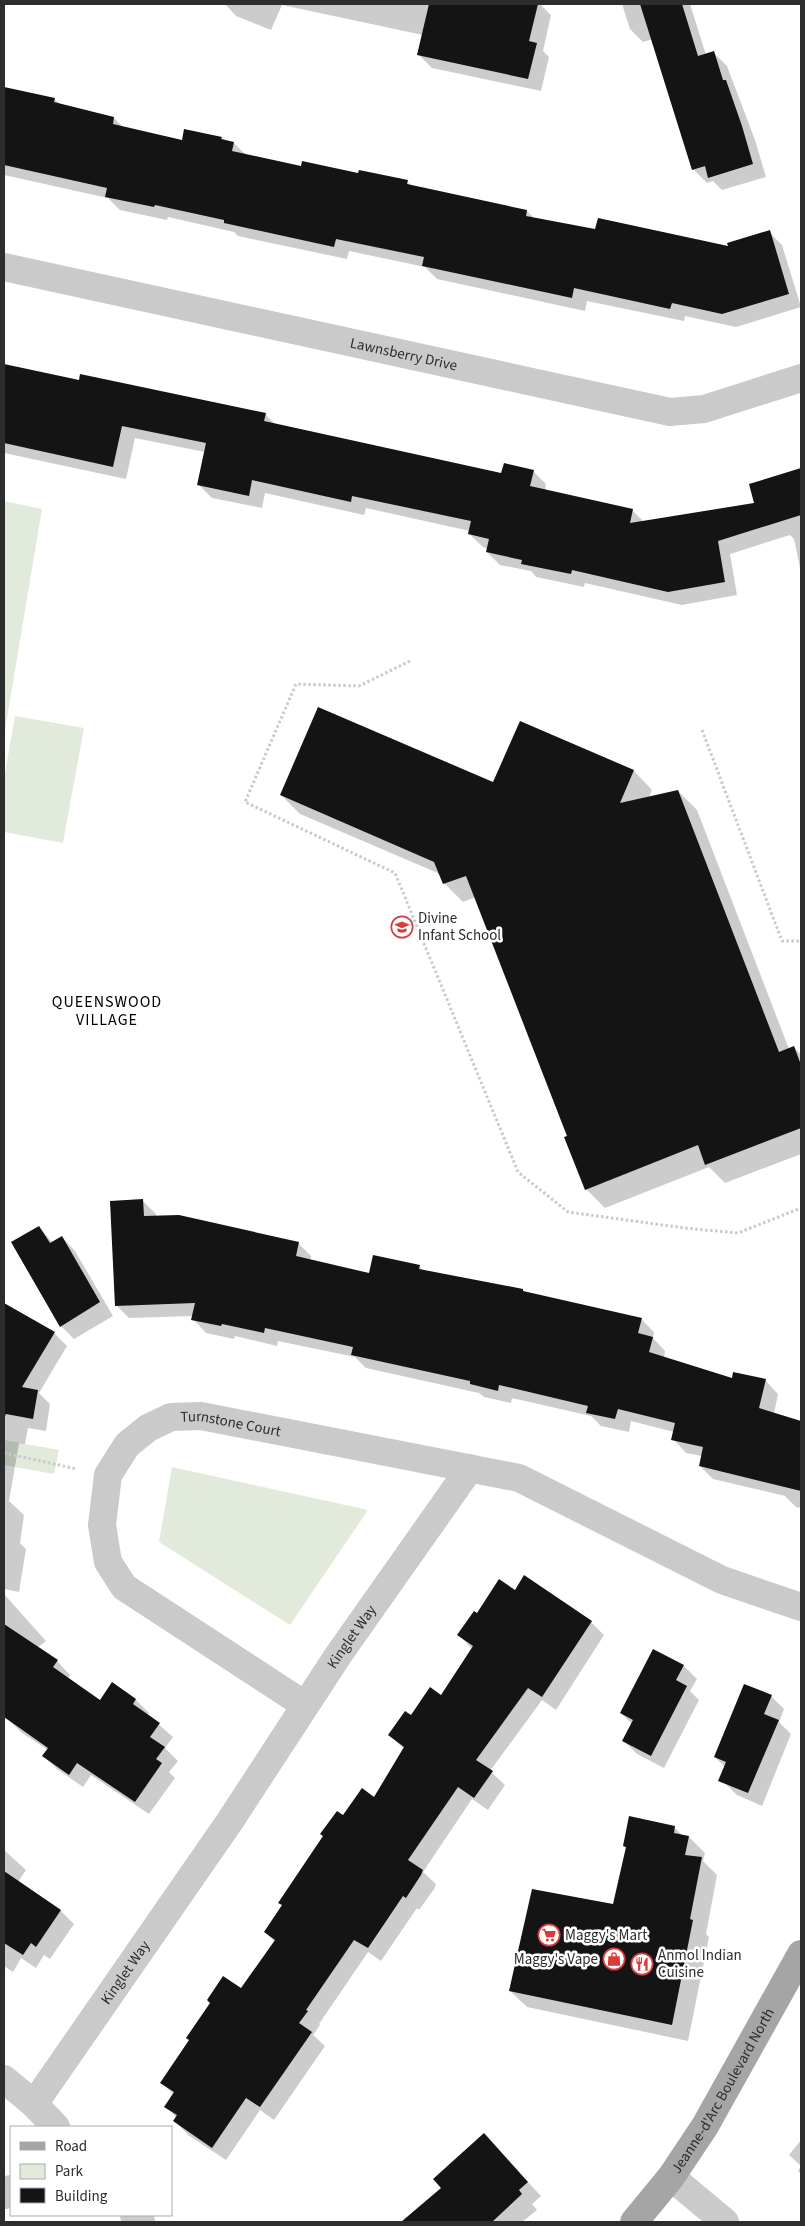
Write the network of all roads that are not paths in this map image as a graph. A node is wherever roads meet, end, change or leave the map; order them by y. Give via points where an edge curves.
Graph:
1 (4, 267) edge
2 (801, 378) edge
3 (470, 1468) junction
4 (801, 1607) edge
5 (305, 1705) junction
6 (801, 1954) edge
7 (4, 2079) edge
8 (34, 2104) junction
9 (55, 2126) edge
10 (671, 2177) junction
11 (634, 2222) edge
12 (725, 2222) edge

1 - 2 street, Lawnsberry Drive via 670,412 704,409
3 - 4 street via 519,1478 722,1580
3 - 5 street, Kinglet Way
3 - 5 street, Turnstone Court via 201,1416 171,1417 148,1428 127,1446 108,1475 102,1525 108,1562 124,1587
5 - 8 street, Kinglet Way via 230,1821
6 - 10 main road, Jeanne-d'Arc Boulevard North via 705,2126
7 - 8 street
8 - 9 street
10 - 11 main road, Jeanne-d'Arc Boulevard North
10 - 12 street

